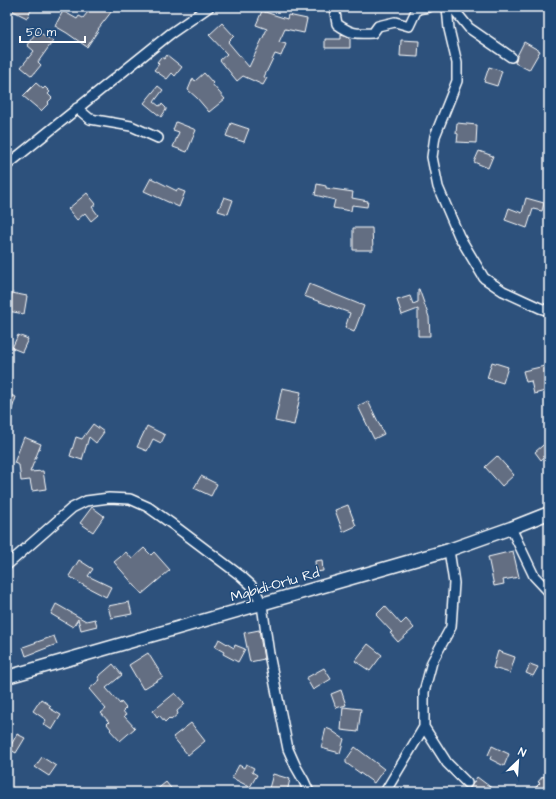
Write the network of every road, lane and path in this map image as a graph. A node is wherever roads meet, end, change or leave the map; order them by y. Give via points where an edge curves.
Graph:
1 (209, 7) edge
2 (334, 7) edge
3 (429, 7) edge
4 (447, 7) edge
5 (452, 7) edge
6 (511, 57) dead end
7 (77, 108) junction
8 (158, 138) dead end
9 (7, 165) edge
10 (549, 311) edge
11 (549, 513) edge
12 (511, 528) junction
13 (450, 550) junction
14 (7, 565) edge
15 (549, 592) edge
16 (262, 605) junction
17 (7, 677) edge
18 (424, 727) junction
19 (466, 783) dead end
20 (308, 792) edge
21 (385, 792) edge

1 - 7 street via 170,34
2 - 3 street via 337,24 346,31 360,34 373,33 378,26 395,22 409,26 417,9
4 - 10 street via 457,63 457,81 435,136 432,157 438,187 459,236 484,278 504,291
5 - 6 street via 469,28
7 - 8 street via 90,119 131,126
7 - 9 street
11 - 12 main road, Mgbidi-Orlu Rd
12 - 13 main road, Mgbidi-Orlu Rd
12 - 15 street via 534,576
13 - 16 main road, Mgbidi-Orlu Rd
13 - 18 street via 454,583 451,627 432,662 424,692
14 - 16 street via 72,508 86,501 130,499 148,507 241,576 251,585
16 - 17 main road, Mgbidi-Orlu Rd
16 - 20 street via 288,749
18 - 19 street via 447,763
18 - 21 street

